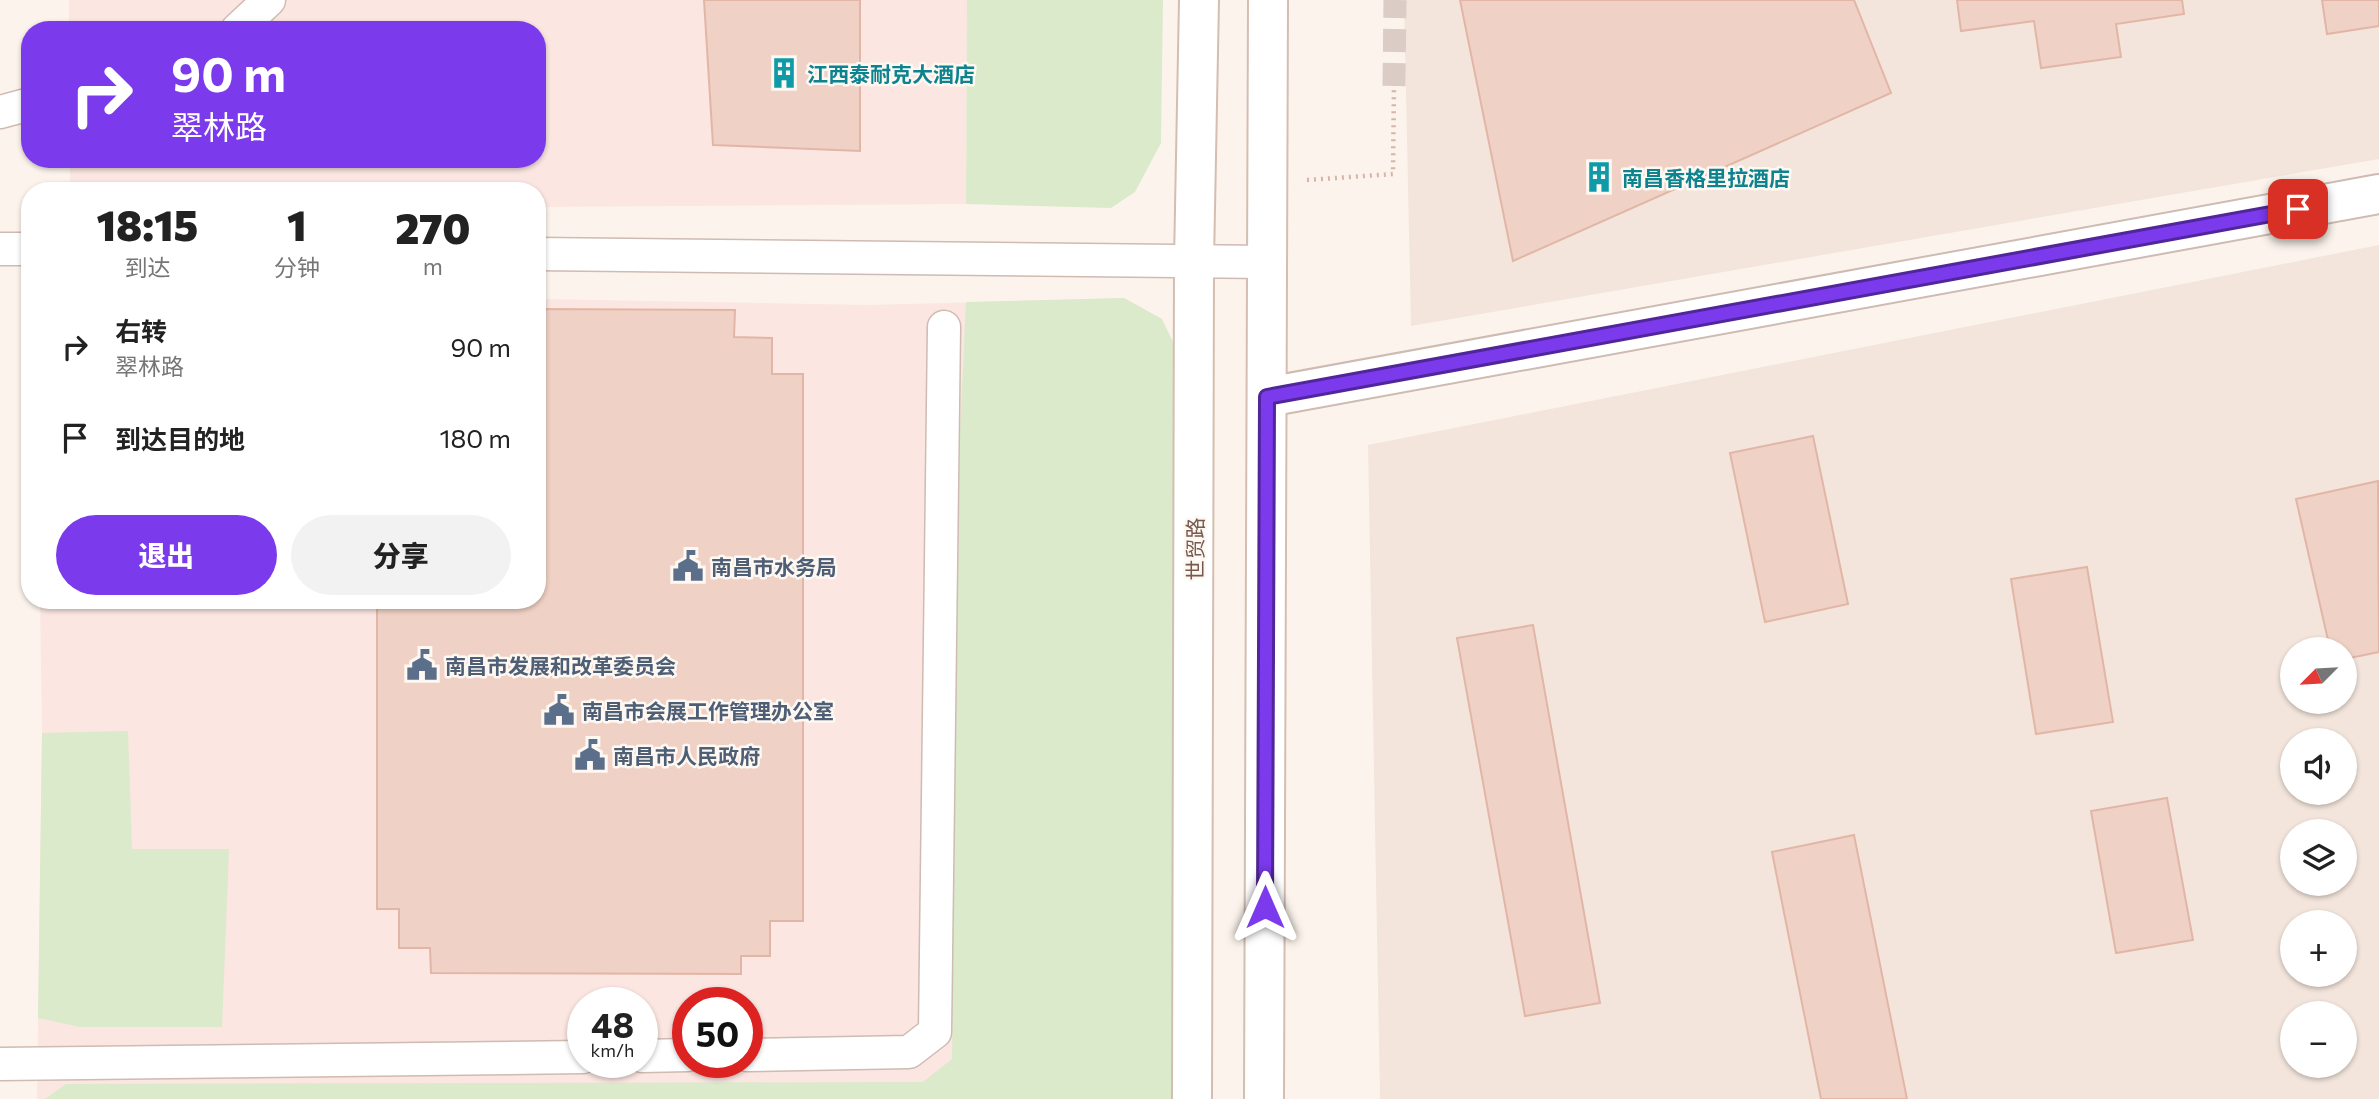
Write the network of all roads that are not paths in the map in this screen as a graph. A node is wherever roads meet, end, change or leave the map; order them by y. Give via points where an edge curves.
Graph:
1 (270, 0) edge
2 (1199, 0) edge
3 (1268, 0) edge
4 (247, 21) edge
5 (21, 106) edge
6 (0, 112) edge
7 (2379, 194) edge
8 (0, 249) edge
9 (21, 249) edge
10 (546, 254) edge
11 (1194, 261) junction
12 (1267, 262) junction
13 (944, 327) dead end
14 (1267, 397) junction
15 (763, 1055) edge
16 (567, 1057) edge
17 (0, 1064) edge
18 (1192, 1099) edge
19 (1264, 1099) edge

1 - 4 street
2 - 11 main road, 世贸路
3 - 12 main road
5 - 6 street
7 - 14 main road
8 - 9 street
10 - 11 street
11 - 12 street
11 - 18 main road, 世贸路
12 - 14 main road
13 - 15 street via 935,1032 909,1052
14 - 19 main road
16 - 17 street

